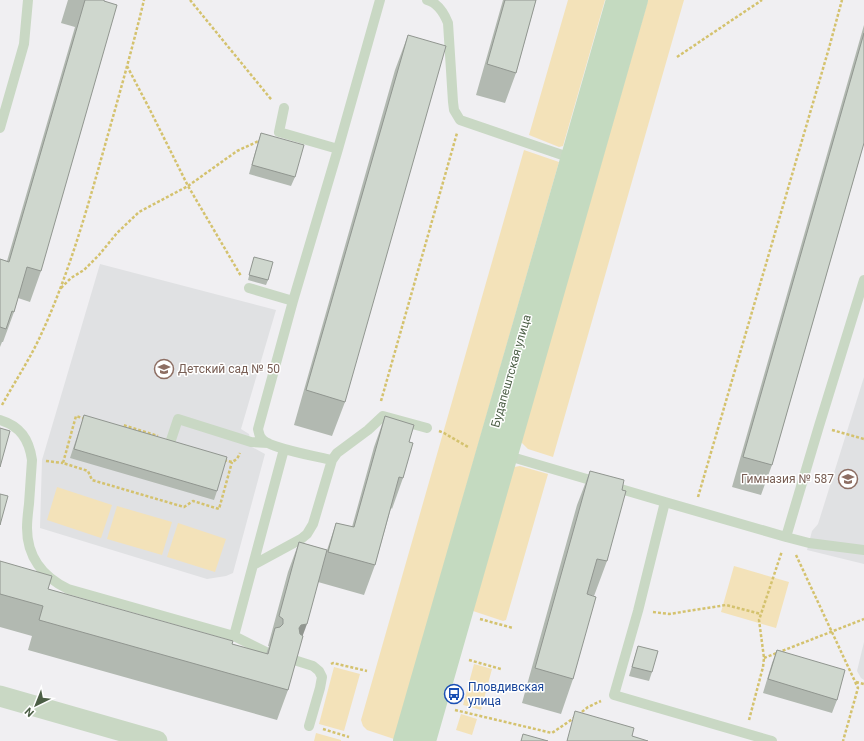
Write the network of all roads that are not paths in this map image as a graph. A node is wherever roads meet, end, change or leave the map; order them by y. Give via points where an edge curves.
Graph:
1 (28, 0) edge
2 (380, 0) edge
3 (427, 0) edge
4 (617, 0) edge
5 (637, 0) edge
6 (284, 108) road end
7 (0, 128) edge
8 (338, 149) junction
9 (581, 161) junction
10 (864, 281) edge
11 (249, 288) road end
12 (293, 301) junction
13 (0, 420) edge
14 (427, 428) dead end
15 (171, 440) edge
16 (268, 444) junction
17 (284, 449) junction
18 (498, 452) junction
19 (332, 460) junction
20 (665, 502) junction
21 (786, 537) junction
22 (864, 550) edge
23 (253, 565) junction
24 (234, 636) junction
25 (266, 652) edge
26 (294, 660) edge
27 (0, 696) edge
28 (309, 726) road end
29 (157, 741) edge
30 (404, 741) edge
31 (425, 741) edge
32 (772, 741) edge

1 - 7 lane via 24,44
2 - 8 lane
3 - 9 lane via 438,7 448,23 453,102 460,120
4 - 9 street, Будапештская улица
5 - 9 street, Будапештская улица
6 - 8 lane via 279,132
8 - 12 lane
9 - 18 street, Будапештская улица
10 - 21 lane
11 - 12 lane
12 - 16 lane via 258,429 259,436
13 - 24 lane via 19,430 31,451 27,529 35,560 48,576 68,589
14 - 19 lane via 383,416 337,453
15 - 16 lane via 178,420
16 - 17 lane
17 - 19 lane
17 - 23 lane
18 - 20 lane
18 - 30 street, Будапештская улица
18 - 31 street, Будапештская улица
19 - 23 lane via 311,530 301,539
20 - 21 lane
20 - 32 lane via 614,695
21 - 22 lane via 809,543
23 - 24 lane
24 - 25 lane
26 - 28 lane via 313,666 322,677
27 - 29 street

